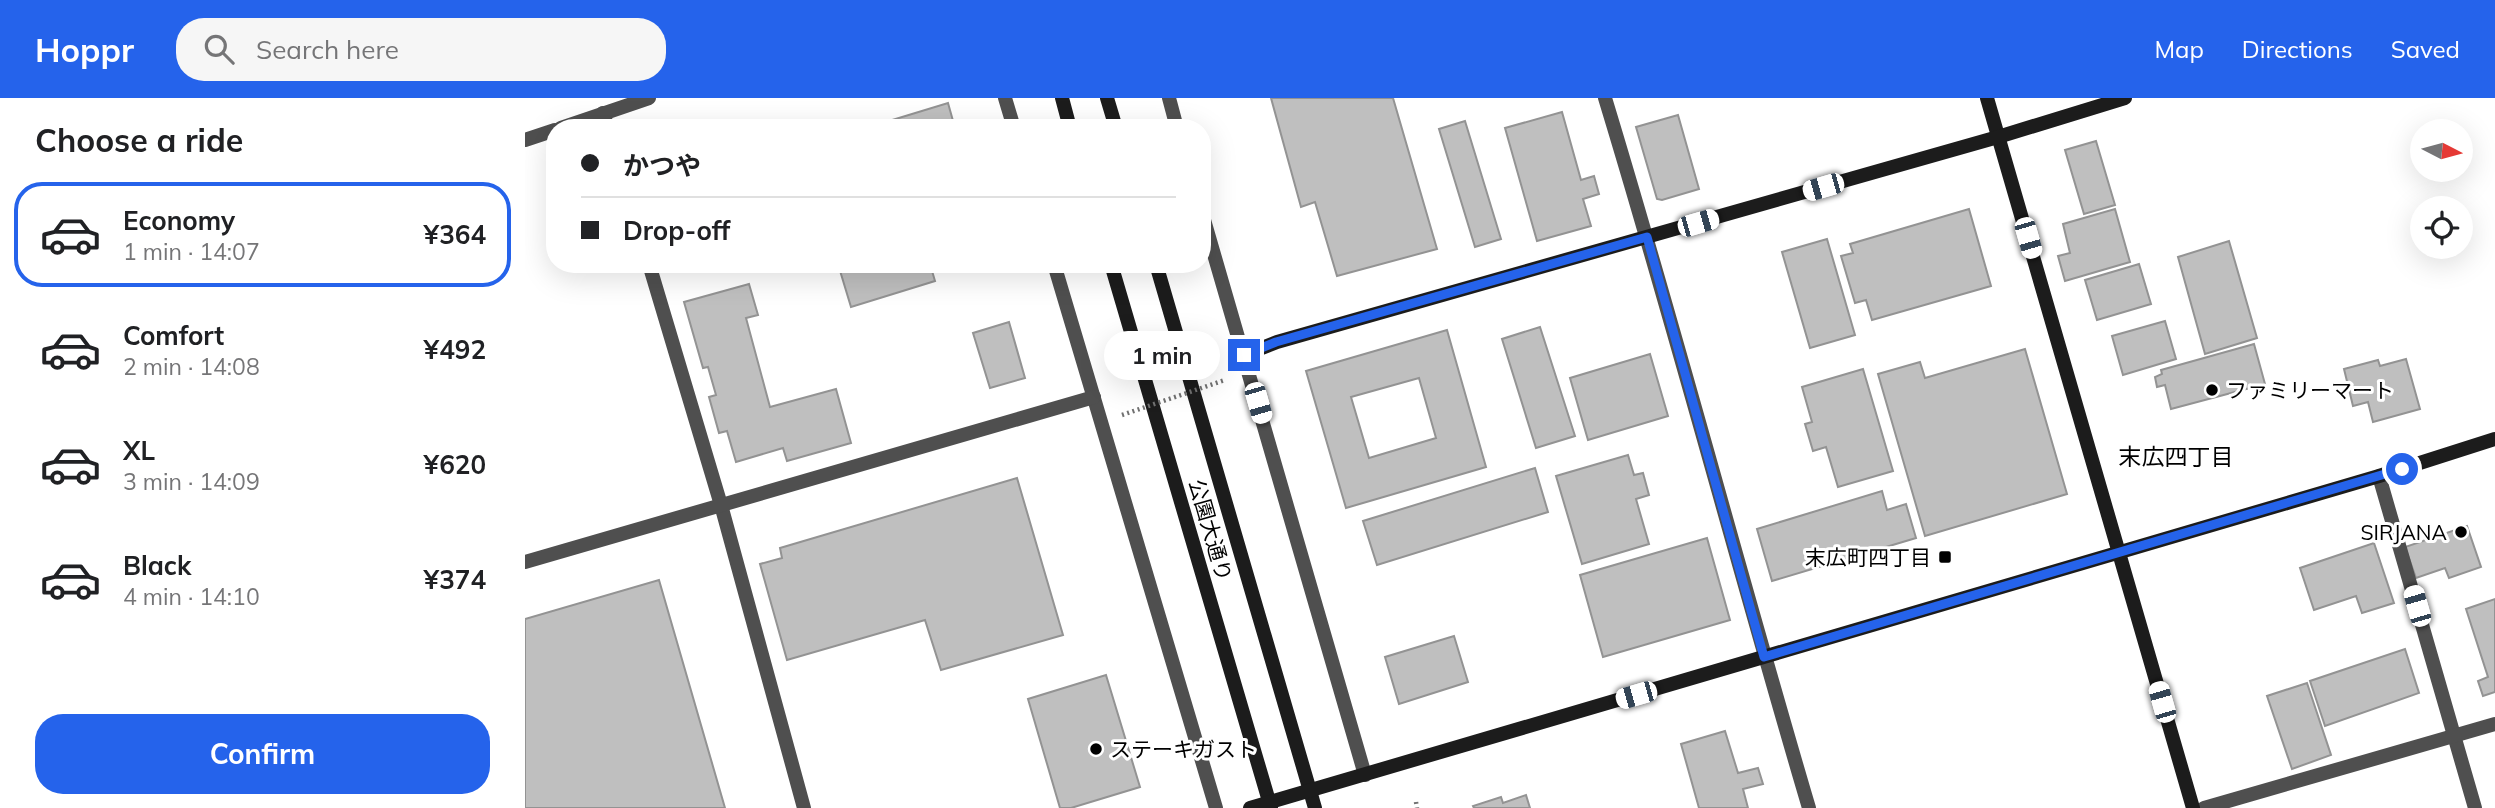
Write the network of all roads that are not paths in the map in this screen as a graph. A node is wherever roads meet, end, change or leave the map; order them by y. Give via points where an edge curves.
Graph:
1 (649, 98) edge
2 (1005, 98) edge
3 (1062, 98) edge
4 (1107, 98) edge
5 (1169, 98) edge
6 (1605, 98) edge
7 (1987, 98) edge
8 (2125, 98) edge
9 (603, 113) junction
10 (586, 119) edge
11 (605, 119) edge
12 (1011, 119) edge
13 (1068, 119) edge
14 (1113, 119) edge
15 (1175, 119) edge
16 (546, 133) edge
17 (1999, 137) junction
18 (525, 140) edge
19 (1647, 237) junction
20 (1211, 243) edge
21 (652, 273) edge
22 (1057, 273) edge
23 (1114, 273) edge
24 (1159, 273) edge
25 (1244, 355) junction
26 (1094, 397) junction
27 (2495, 439) edge
28 (2379, 476) junction
29 (720, 505) junction
30 (2119, 553) junction
31 (525, 562) edge
32 (1764, 657) junction
33 (2495, 724) edge
34 (2454, 736) junction
35 (1365, 775) junction
36 (1310, 792) junction
37 (1270, 805) edge
38 (804, 808) edge
39 (1216, 808) edge
40 (1250, 808) edge
41 (1315, 808) edge
42 (1809, 808) edge
43 (2193, 808) edge
44 (2204, 808) edge
45 (2475, 808) edge

1 - 9 street
2 - 12 street
3 - 13 street
4 - 14 street
5 - 15 street
6 - 19 street
7 - 17 street
8 - 17 street
9 - 10 street
9 - 11 street
16 - 18 street
17 - 19 street
17 - 30 street
19 - 25 street
19 - 32 street
20 - 25 street
21 - 29 street
22 - 26 street
23 - 37 street, 公園大通り
24 - 36 street, 公園大通り
25 - 35 street
26 - 29 street
26 - 39 street
27 - 28 street
28 - 30 street
28 - 34 street
29 - 31 street
29 - 38 street
30 - 32 street
30 - 43 street
32 - 35 street
32 - 42 street
33 - 34 street
34 - 44 street
34 - 45 street
35 - 36 street
36 - 37 street
36 - 41 street, 公園大通り
37 - 40 street

